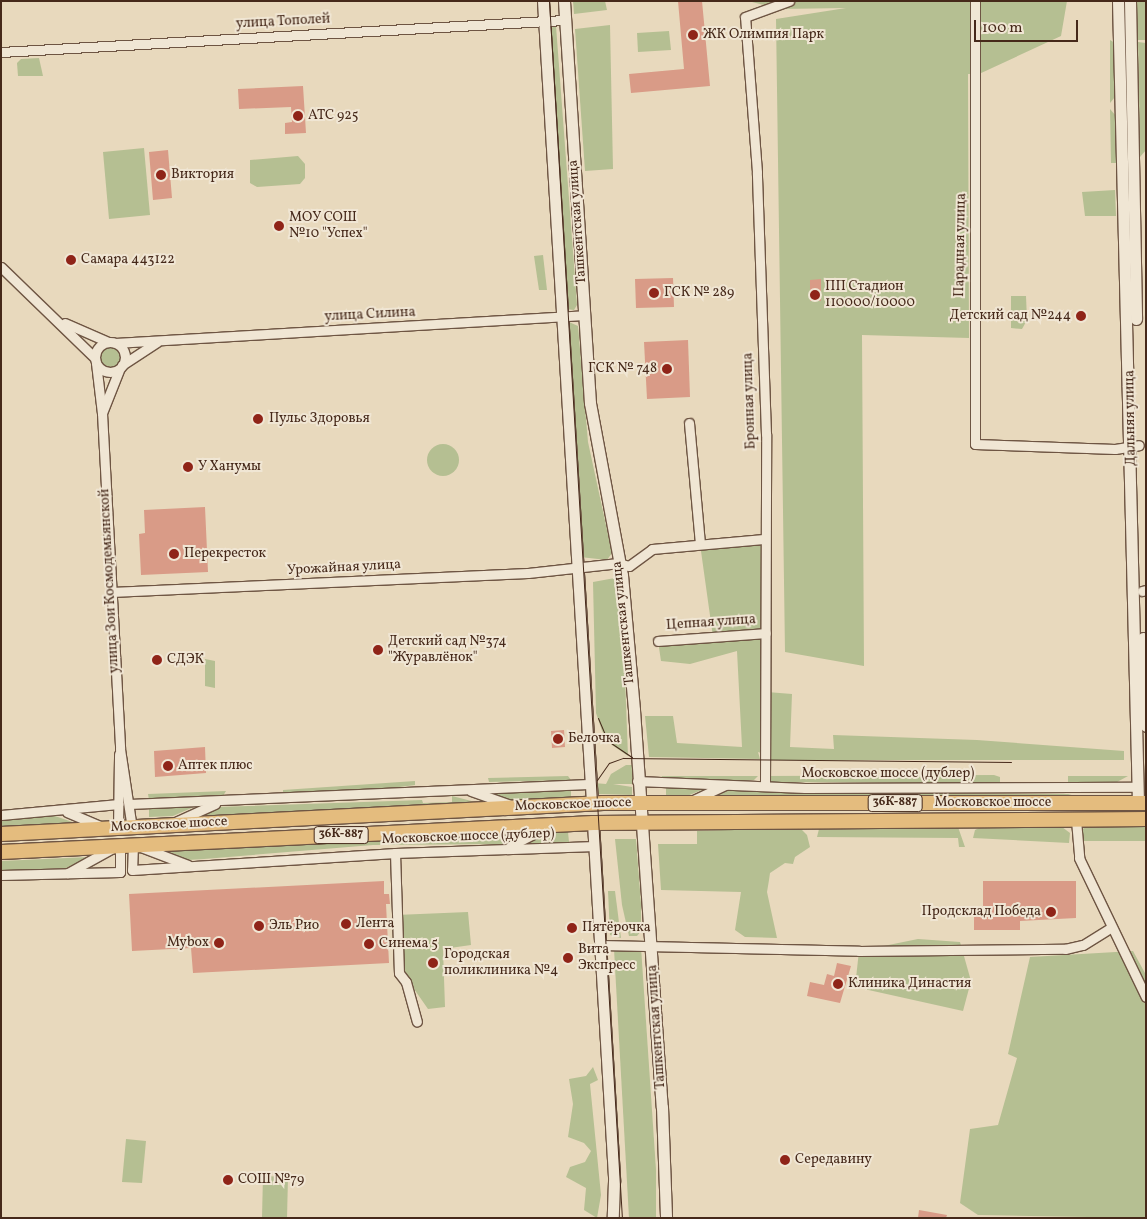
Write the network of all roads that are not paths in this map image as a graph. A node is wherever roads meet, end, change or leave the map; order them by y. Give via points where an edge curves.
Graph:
1 (542, 1) edge
2 (564, 1) edge
3 (789, 1) edge
4 (975, 1) edge
5 (1118, 1) edge
6 (1130, 1) edge
7 (565, 20) junction
8 (544, 21) junction
9 (1, 52) edge
10 (1, 267) edge
11 (584, 316) junction
12 (562, 317) junction
13 (62, 322) junction
14 (158, 341) junction
15 (111, 343) junction
16 (95, 360) junction
17 (120, 368) junction
18 (102, 413) junction
19 (689, 423) dead end
20 (1135, 445) junction
21 (764, 539) junction
22 (700, 544) junction
23 (618, 563) junction
24 (578, 568) junction
25 (1144, 590) edge
26 (111, 592) junction
27 (766, 633) junction
28 (658, 640) dead end
29 (1146, 726) edge
30 (120, 749) junction
31 (637, 781) junction
32 (590, 784) junction
33 (727, 784) junction
34 (765, 786) junction
35 (1138, 787) junction
36 (1075, 788) junction
37 (466, 790) junction
38 (220, 801) junction
39 (639, 802) junction
40 (592, 803) junction
41 (687, 803) junction
42 (1102, 803) junction
43 (1143, 803) edge
44 (118, 804) junction
45 (128, 804) junction
46 (519, 808) junction
47 (64, 811) junction
48 (1, 814) edge
49 (1144, 819) edge
50 (1076, 820) junction
51 (593, 823) junction
52 (641, 823) junction
53 (167, 826) junction
54 (549, 826) junction
55 (119, 828) junction
56 (1, 834) edge
57 (126, 844) junction
58 (595, 846) junction
59 (507, 848) junction
60 (1, 852) edge
61 (395, 853) junction
62 (188, 865) junction
63 (132, 870) joint
64 (68, 872) junction
65 (1, 875) edge
66 (1110, 928) junction
67 (651, 944) junction
68 (601, 945) junction
69 (1146, 997) edge
70 (417, 1022) dead end
71 (613, 1218) edge
72 (666, 1218) edge

1 - 8 main road, Ташкентская улица
2 - 7 main road, Ташкентская улица
3 - 21 street, Бронная улица via 745,17 759,235 766,434
4 - 20 street, Парадная улица via 975,444 1115,449
5 - 20 main road, Дальняя улица
6 - 20 main road, Дальняя улица
7 - 8 street, улица Тополей
7 - 11 main road, Ташкентская улица
8 - 9 street, улица Тополей
8 - 12 main road, Ташкентская улица
10 - 13 street
11 - 12 street, улица Силина
11 - 23 main road, Ташкентская улица via 590,403
12 - 14 street, улица Силина
12 - 24 main road, Ташкентская улица
13 - 15 street
13 - 16 street
14 - 15 street, улица Силина
14 - 17 street
15 - 16 street via 102,344
15 - 17 street via 124,354
16 - 17 street via 107,372
16 - 18 street, улица Зои Космодемьянской
17 - 18 street, улица Зои Космодемьянской
18 - 26 street, улица Зои Космодемьянской
19 - 22 street
20 - 25 main road, Дальняя улица
20 - 35 main road, Дальняя улица
21 - 22 street
21 - 27 street, Бронная улица
22 - 23 street via 652,549 629,566
23 - 24 street, Урожайная улица
23 - 31 main road, Ташкентская улица
24 - 26 street, Урожайная улица
24 - 32 main road, Ташкентская улица
25 - 29 main road, Дальняя улица
26 - 30 street, улица Зои Космодемьянской
27 - 28 street, Цепная улица
27 - 34 street, Бронная улица
30 - 44 street, улица Зои Космодемьянской
30 - 45 street, улица Зои Космодемьянской
31 - 33 street, Московское шоссе (дублер)
31 - 39 main road, Ташкентская улица
32 - 37 street, Московское шоссе (дублер)
32 - 40 main road, Ташкентская улица
33 - 34 street, Московское шоссе (дублер)
33 - 41 street
34 - 36 street, Московское шоссе (дублер)
35 - 36 street, Московское шоссе (дублер)
35 - 43 main road, Дальняя улица
36 - 42 street
37 - 38 street, Московское шоссе (дублер)
37 - 46 street, Московское шоссе (дублер)
38 - 45 street, Московское шоссе (дублер)
38 - 53 street
39 - 40 main road, Московское шоссе / 36К-887
39 - 41 main road, Московское шоссе / 36К-887
39 - 52 main road, Ташкентская улица
40 - 46 main road, Московское шоссе / 36К-887
40 - 51 main road, Ташкентская улица
41 - 42 main road, Московское шоссе / 36К-887
42 - 43 main road, Московское шоссе / 36К-887
43 - 49 main road, Дальняя улица
44 - 47 street
44 - 55 street, улица Зои Космодемьянской
45 - 55 street, улица Зои Космодемьянской
46 - 53 main road, Московское шоссе / 36К-887
47 - 48 street
47 - 55 street
49 - 50 main road, Московское шоссе / 36К-887
50 - 52 main road, Московское шоссе / 36К-887
50 - 66 street via 1079,858
51 - 52 main road, Московское шоссе / 36К-887
51 - 54 main road, Московское шоссе / 36К-887
51 - 58 main road, Ташкентская улица
52 - 67 main road, Ташкентская улица
53 - 55 main road, Московское шоссе / 36К-887
54 - 57 main road, Московское шоссе / 36К-887
54 - 59 street
55 - 56 main road, Московское шоссе / 36К-887
55 - 57 main road, улица Зои Космодемьянской
57 - 60 main road, Московское шоссе / 36К-887
57 - 62 street
57 - 63 street, улица Зои Космодемьянской
57 - 64 street
57 - 64 street, улица Зои Космодемьянской via 120,872
58 - 59 street, Московское шоссе (дублер)
58 - 68 main road, Ташкентская улица
59 - 61 street, Московское шоссе (дублер)
61 - 62 street, Московское шоссе (дублер)
61 - 70 street via 399,973 406,982
62 - 63 street, Московское шоссе (дублер)
64 - 65 street
66 - 67 street via 1083,945 1065,950 860,951
66 - 69 street
67 - 68 street
67 - 72 main road, Ташкентская улица
68 - 71 main road, Ташкентская улица

